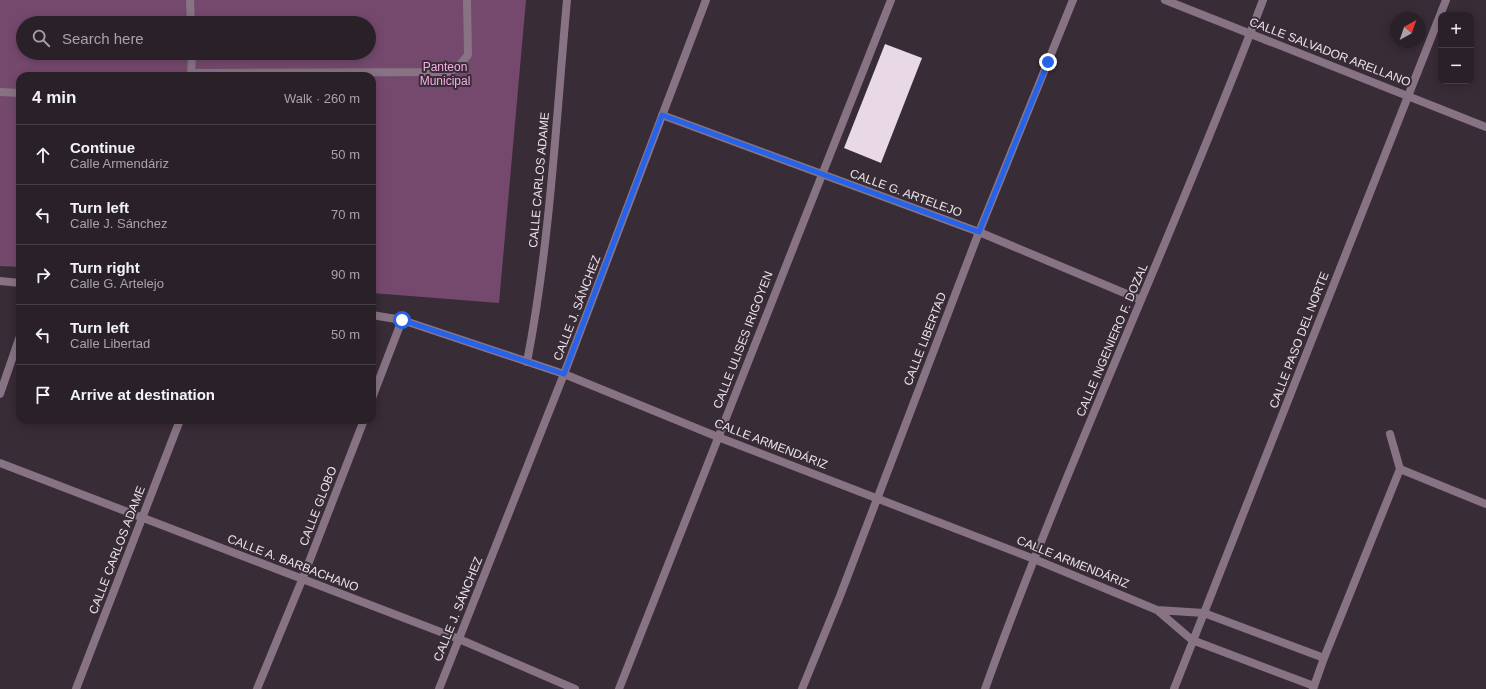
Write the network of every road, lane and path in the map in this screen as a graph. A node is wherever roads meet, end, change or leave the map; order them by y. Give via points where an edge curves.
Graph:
1 (190, 0) edge
2 (467, 0) edge
3 (567, 0) edge
4 (706, 0) edge
5 (890, 0) edge
6 (1073, 0) edge
7 (1165, 0) edge
8 (1263, 0) edge
9 (1446, 0) edge
10 (191, 16) edge
11 (1250, 34) junction
12 (192, 60) edge
13 (192, 72) edge
14 (376, 73) edge
15 (0, 92) edge
16 (16, 93) edge
17 (1408, 96) junction
18 (662, 115) junction
19 (1486, 127) edge
20 (821, 175) junction
21 (979, 232) junction
22 (0, 282) edge
23 (16, 283) edge
24 (1141, 300) junction
25 (376, 316) edge
26 (402, 320) junction
27 (16, 348) edge
28 (527, 362) junction
29 (564, 374) junction
30 (376, 388) edge
31 (0, 394) edge
32 (178, 424) edge
33 (362, 424) edge
34 (1390, 434) dead end
35 (718, 437) junction
36 (0, 463) edge
37 (1400, 469) junction
38 (876, 498) junction
39 (1486, 504) edge
40 (142, 518) junction
41 (1034, 559) junction
42 (302, 580) junction
43 (1157, 610) junction
44 (1204, 613) junction
45 (459, 639) junction
46 (1192, 640) junction
47 (1324, 658) junction
48 (1314, 688) edge
49 (76, 689) edge
50 (257, 689) edge
51 (439, 689) edge
52 (575, 689) edge
53 (619, 689) edge
54 (802, 689) edge
55 (984, 689) edge
56 (1174, 689) edge

1 - 10 street
2 - 14 street via 468,55 457,68 448,72
3 - 28 street, CALLE CARLOS ADAME via 543,261
4 - 18 street, CALLE J. SÁNCHEZ
5 - 20 street, CALLE ULISES IRIGOYEN
6 - 21 street, CALLE LIBERTAD
7 - 11 street, CALLE SALVADOR ARELLANO
8 - 11 street, CALLE INGENIERO F. DOZAL
9 - 17 street, CALLE PASO DEL NORTE
11 - 17 street, CALLE SALVADOR ARELLANO
11 - 24 street, CALLE INGENIERO F. DOZAL
12 - 13 street
15 - 16 street
17 - 19 street, CALLE SALVADOR ARELLANO
17 - 44 street, CALLE PASO DEL NORTE
18 - 20 street, CALLE G. ARTELEJO
18 - 29 street, CALLE J. SÁNCHEZ
20 - 21 street, CALLE G. ARTELEJO
20 - 35 street, CALLE ULISES IRIGOYEN
21 - 24 street, CALLE G. ARTELEJO
21 - 38 street, CALLE LIBERTAD
22 - 23 street
24 - 41 street, CALLE INGENIERO F. DOZAL
25 - 26 street, CALLE ARMENDÁRIZ
26 - 28 street, CALLE ARMENDÁRIZ
26 - 30 street
27 - 31 street
28 - 29 street, CALLE ARMENDÁRIZ
29 - 35 street, CALLE ARMENDÁRIZ
29 - 45 street, CALLE J. SÁNCHEZ
32 - 40 street, CALLE CARLOS ADAME
33 - 42 street, CALLE GLOBO
34 - 37 street
35 - 38 street, CALLE ARMENDÁRIZ
35 - 53 street, CALLE ULISES IRIGOYEN
36 - 40 street, CALLE A. BARBACHANO
37 - 39 street
37 - 47 street
38 - 41 street, CALLE ARMENDÁRIZ
38 - 54 street, CALLE LIBERTAD
40 - 42 street, CALLE A. BARBACHANO
40 - 49 street, CALLE CARLOS ADAME
41 - 43 street, CALLE ARMENDÁRIZ
41 - 55 street, CALLE INGENIERO F. DOZAL
42 - 45 street, CALLE A. BARBACHANO
42 - 50 street, CALLE GLOBO
43 - 44 street, CALLE ARMENDÁRIZ
43 - 46 street, CALLE ARMENDÁRIZ
44 - 46 street, CALLE PASO DEL NORTE
44 - 47 street, CALLE ARMENDÁRIZ
45 - 51 street, CALLE J. SÁNCHEZ
45 - 52 street, CALLE A. BARBACHANO
46 - 48 street, CALLE ARMENDÁRIZ
46 - 56 street, CALLE PASO DEL NORTE
47 - 48 street

